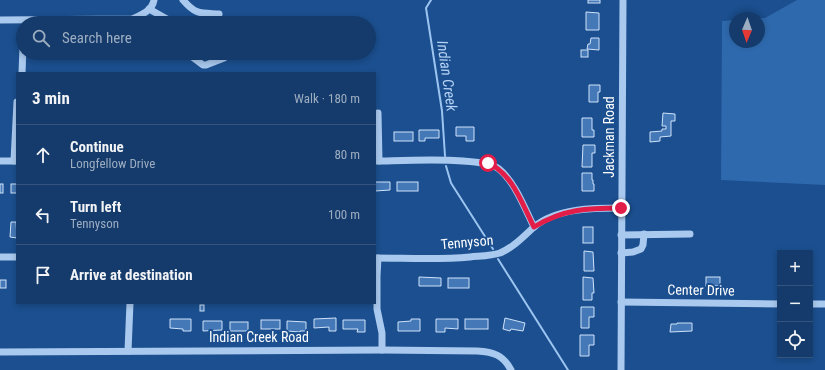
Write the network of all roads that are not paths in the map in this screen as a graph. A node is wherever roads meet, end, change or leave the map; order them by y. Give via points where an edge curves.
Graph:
1 (183, 0) edge
2 (623, 0) edge
3 (152, 5) edge
4 (219, 14) dead end
5 (139, 16) edge
6 (165, 16) edge
7 (0, 20) edge
8 (16, 21) edge
9 (22, 60) edge
10 (198, 60) edge
11 (219, 60) edge
12 (22, 72) edge
13 (378, 113) dead end
14 (0, 161) edge
15 (16, 161) edge
16 (377, 161) edge
17 (621, 208) junction
18 (534, 227) junction
19 (621, 234) junction
20 (644, 234) junction
21 (690, 234) dead end
22 (621, 253) junction
23 (0, 257) edge
24 (16, 257) edge
25 (377, 258) edge
26 (621, 302) junction
27 (130, 304) edge
28 (777, 304) edge
29 (813, 304) edge
30 (825, 304) edge
31 (382, 350) junction
32 (128, 351) junction
33 (0, 352) edge
34 (511, 370) edge
35 (621, 370) edge

1 - 4 street via 197,13
2 - 17 street, Jackman Road
3 - 5 street
3 - 6 street
7 - 8 street
9 - 12 street
10 - 11 street via 206,65
13 - 16 street
14 - 15 street
16 - 18 street via 488,163 498,168 510,180
17 - 18 street, Tennyson via 582,209 557,214
17 - 19 street, Jackman Road
18 - 25 street, Tennyson via 511,247 489,256
19 - 20 street
19 - 22 street, Jackman Road
20 - 21 street
20 - 22 street via 641,249
22 - 26 street, Jackman Road
23 - 24 street
25 - 31 street
26 - 28 street, Center Drive
26 - 35 street, Jackman Road
27 - 32 street
29 - 30 street
31 - 32 street, Indian Creek Road
31 - 34 street, Indian Creek Road via 488,352 504,359
32 - 33 street, Indian Creek Road

